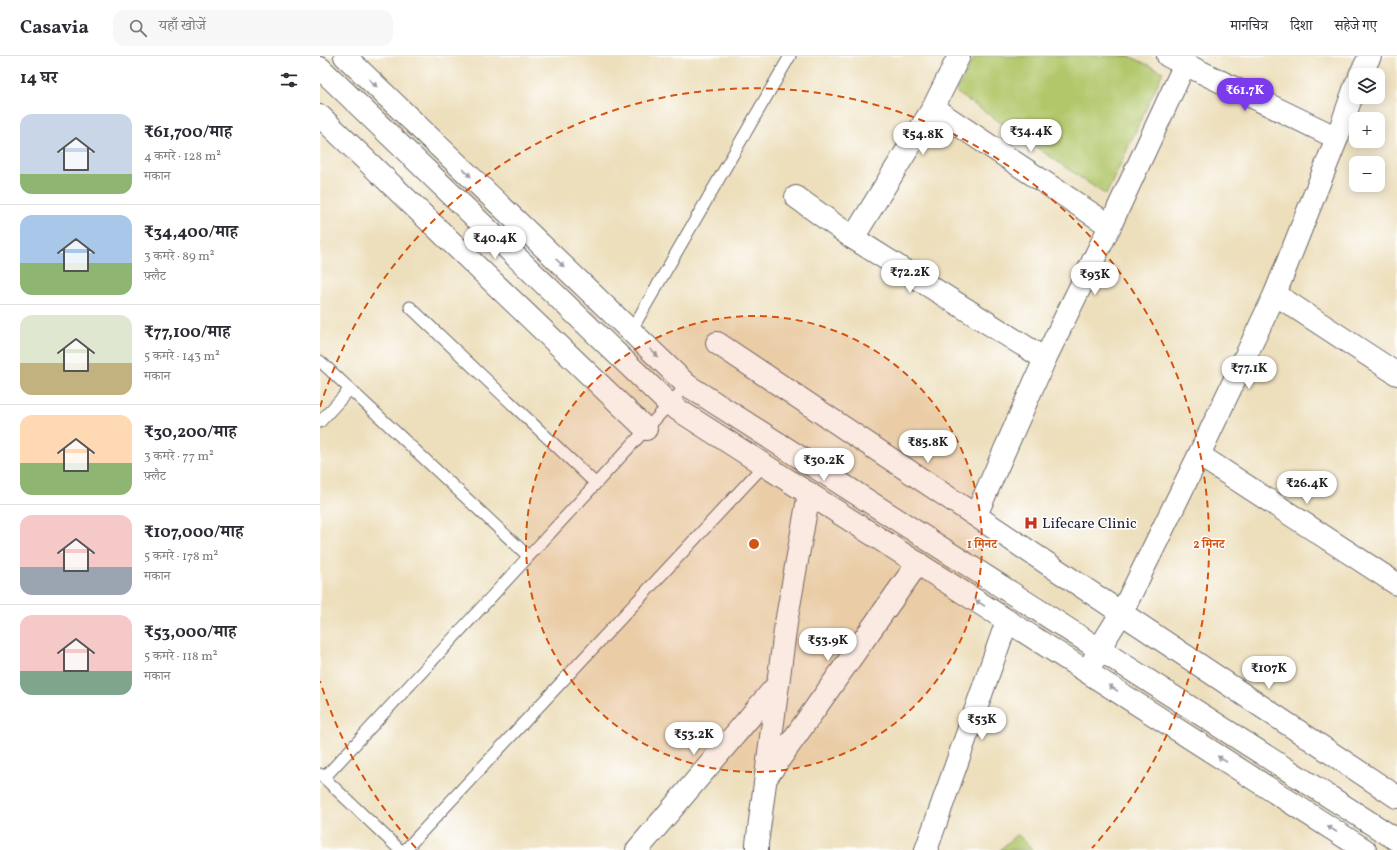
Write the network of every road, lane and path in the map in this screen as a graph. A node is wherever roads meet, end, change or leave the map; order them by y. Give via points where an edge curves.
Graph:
1 (345, 56) edge
2 (790, 56) edge
3 (959, 56) edge
4 (1370, 56) edge
5 (1177, 60) edge
6 (320, 68) edge
7 (1364, 68) edge
8 (1349, 104) edge
9 (933, 108) junction
10 (320, 116) edge
11 (1337, 138) junction
12 (796, 197) dead end
13 (1110, 226) junction
14 (853, 238) junction
15 (1275, 294) junction
16 (410, 307) dead end
17 (631, 331) junction
18 (717, 343) dead end
19 (1045, 359) junction
20 (320, 360) edge
21 (1397, 374) edge
22 (687, 385) junction
23 (350, 389) junction
24 (669, 404) junction
25 (320, 422) edge
26 (646, 429) junction
27 (1199, 455) junction
28 (764, 465) junction
29 (596, 483) junction
30 (809, 493) junction
31 (976, 515) junction
32 (528, 556) junction
33 (918, 563) junction
34 (1397, 584) edge
35 (1122, 612) junction
36 (1007, 621) junction
37 (1099, 649) junction
38 (1088, 672) junction
39 (778, 684) junction
40 (322, 776) edge
41 (765, 780) junction
42 (1397, 797) edge
43 (1397, 840) edge
44 (760, 848) edge
45 (400, 850) edge
46 (406, 850) edge
47 (637, 850) edge
48 (926, 850) edge
49 (1365, 850) edge

1 -> 17 street
2 - 17 lane
3 - 9 street
4 - 7 street
5 - 11 street
5 - 13 street
6 - 24 street
8 - 11 street
9 - 13 street
9 - 14 street
10 - 26 street
11 - 15 street
12 - 14 street
13 - 19 street
14 - 19 street
15 - 21 street
15 - 27 street
16 - 29 lane
17 -> 22 street
18 - 31 street
19 - 31 street
20 - 23 lane
22 - 24 lane
22 - 37 street
23 - 25 lane
23 - 32 lane
24 - 26 lane
24 - 28 street
26 - 29 lane
27 - 34 street
27 - 35 street
28 - 30 street
28 - 46 lane
29 - 32 lane
30 - 33 street
30 - 39 street
31 - 35 street
32 - 40 lane
36 -> 33 street
33 - 41 street
35 - 37 street
35 - 42 street
36 - 38 street
36 - 48 street
37 - 38 street
37 - 43 street
49 -> 38 street
39 - 41 street
39 - 47 street
40 - 45 lane
41 - 44 street

